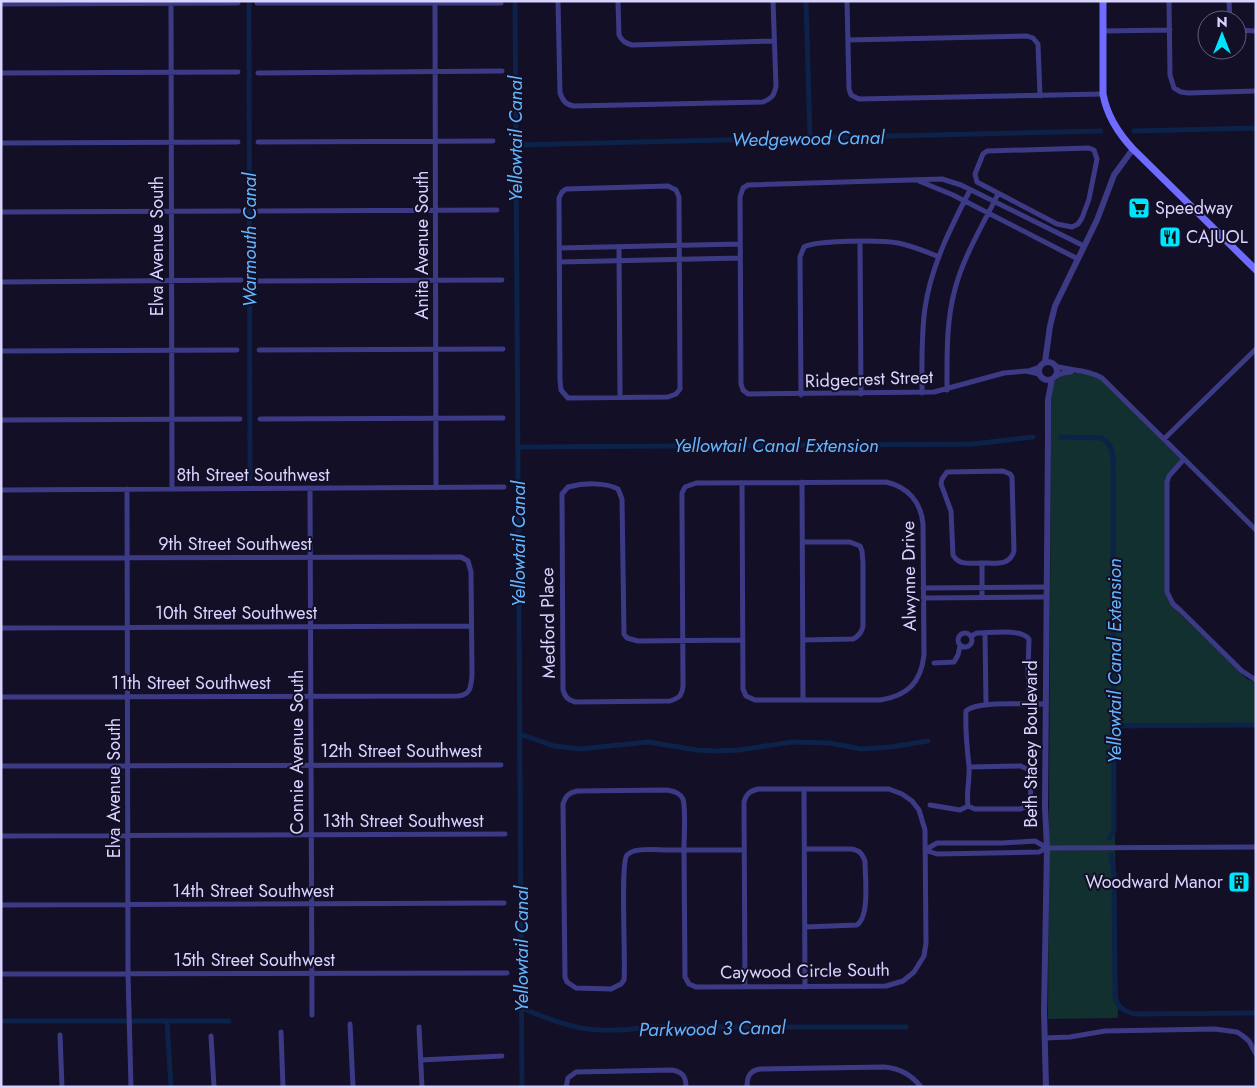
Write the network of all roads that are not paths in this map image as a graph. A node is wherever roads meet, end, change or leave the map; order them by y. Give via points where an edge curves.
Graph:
1 (558, 1) edge
2 (618, 1) edge
3 (774, 1) edge
4 (847, 1) edge
5 (1103, 1) edge
6 (1169, 1) edge
7 (78, 2) edge
8 (147, 2) edge
9 (210, 2) edge
10 (300, 2) edge
11 (379, 2) edge
12 (458, 2) edge
13 (501, 2) dead end
14 (8, 3) edge
15 (171, 3) junction
16 (238, 3) dead end
17 (257, 3) dead end
18 (435, 3) junction
19 (1, 4) edge
20 (1170, 30) junction
21 (1103, 31) junction
22 (848, 40) junction
23 (774, 41) junction
24 (502, 71) dead end
25 (238, 72) dead end
26 (258, 72) dead end
27 (435, 72) junction
28 (1, 73) edge
29 (171, 73) junction
30 (1256, 91) edge
31 (1103, 94) junction
32 (1040, 96) junction
33 (435, 141) junction
34 (493, 141) dead end
35 (171, 142) junction
36 (238, 142) dead end
37 (258, 142) dead end
38 (1, 143) edge
39 (1134, 149) junction
40 (918, 181) junction
41 (970, 190) junction
42 (998, 194) junction
43 (965, 202) junction
44 (994, 202) junction
45 (497, 210) dead end
46 (171, 211) junction
47 (239, 211) dead end
48 (259, 211) dead end
49 (435, 211) junction
50 (1, 212) edge
51 (988, 213) junction
52 (1057, 224) junction
53 (1054, 232) junction
54 (860, 242) junction
55 (740, 244) junction
56 (680, 246) junction
57 (1084, 246) junction
58 (619, 247) junction
59 (559, 248) junction
60 (939, 257) junction
61 (740, 258) junction
62 (680, 259) junction
63 (1078, 259) junction
64 (619, 260) junction
65 (560, 262) junction
66 (1256, 270) edge
67 (241, 280) dead end
68 (436, 280) junction
69 (502, 280) dead end
70 (171, 281) junction
71 (258, 281) dead end
72 (1, 282) edge
73 (1048, 348) junction
74 (436, 349) junction
75 (503, 349) dead end
76 (1256, 349) edge
77 (171, 350) junction
78 (237, 350) dead end
79 (259, 350) dead end
80 (1, 351) edge
81 (1054, 365) junction
82 (1042, 368) junction
83 (1079, 371) junction
84 (1054, 378) junction
85 (1045, 380) junction
86 (947, 390) junction
87 (922, 393) junction
88 (861, 394) junction
89 (801, 395) junction
90 (620, 397) junction
91 (1048, 400) junction
92 (503, 418) dead end
93 (240, 419) dead end
94 (260, 419) dead end
95 (436, 419) junction
96 (1, 420) edge
97 (172, 420) junction
98 (1164, 440) junction
99 (1184, 459) junction
100 (802, 482) junction
101 (742, 483) junction
102 (504, 487) dead end
103 (310, 488) junction
104 (436, 488) junction
105 (127, 489) junction
106 (172, 489) junction
107 (1, 490) edge
108 (1256, 530) edge
109 (803, 542) junction
110 (310, 557) junction
111 (1, 558) edge
112 (127, 558) junction
113 (982, 563) junction
114 (1046, 587) junction
115 (923, 588) junction
116 (982, 588) junction
117 (1046, 597) junction
118 (923, 598) junction
119 (982, 598) junction
120 (472, 626) junction
121 (127, 627) junction
122 (310, 627) junction
123 (1, 628) edge
124 (985, 633) junction
125 (971, 636) junction
126 (743, 640) junction
127 (803, 640) junction
128 (683, 641) junction
129 (960, 646) junction
130 (934, 663) dead end
131 (1256, 680) edge
132 (128, 696) junction
133 (311, 696) junction
134 (1, 697) edge
135 (803, 700) junction
136 (1030, 704) junction
137 (1046, 704) junction
138 (986, 705) junction
139 (311, 765) junction
140 (501, 765) dead end
141 (1, 766) edge
142 (128, 766) junction
143 (969, 767) junction
144 (804, 789) junction
145 (930, 805) dead end
146 (968, 806) junction
147 (505, 834) dead end
148 (128, 835) junction
149 (311, 835) junction
150 (1, 836) edge
151 (1256, 847) edge
152 (1047, 848) junction
153 (805, 849) junction
154 (684, 850) junction
155 (744, 850) junction
156 (925, 850) junction
157 (312, 904) junction
158 (504, 904) dead end
159 (1, 905) edge
160 (128, 905) junction
161 (805, 927) junction
162 (311, 973) junction
163 (507, 973) dead end
164 (1, 974) edge
165 (128, 974) junction
166 (745, 987) junction
167 (806, 987) junction
168 (312, 1015) dead end
169 (350, 1024) dead end
170 (419, 1027) dead end
171 (280, 1032) dead end
172 (60, 1035) dead end
173 (211, 1036) dead end
174 (1044, 1038) junction
175 (1256, 1054) edge
176 (502, 1056) dead end
177 (421, 1060) junction
178 (62, 1087) edge
179 (131, 1087) edge
180 (214, 1087) edge
181 (283, 1087) edge
182 (353, 1087) edge
183 (422, 1087) edge
184 (566, 1087) edge
185 (686, 1087) edge
186 (747, 1087) edge
187 (921, 1087) edge
188 (1046, 1087) edge

1 - 23 street via 560,93 563,102 574,106 763,102 775,93
2 - 23 street via 619,34 626,44
3 - 23 street
4 - 22 street
5 - 21 main road
6 - 20 street
7 - 8 street
7 - 14 street
8 - 15 street
9 - 15 street
9 - 16 street
10 - 11 street
10 - 17 street
11 - 18 street
12 - 13 street
12 - 18 street
14 - 19 street
15 - 29 street, Elva Avenue South
18 - 27 street, Anita Avenue South
20 - 21 street
20 - 30 street via 1170,75 1174,88 1188,93
21 - 31 main road
22 - 32 street via 1027,36 1038,44
22 - 32 street via 849,89 851,95 859,99
24 - 27 street
25 - 29 street
26 - 27 street
27 - 33 street, Anita Avenue South
28 - 29 street
29 - 35 street, Elva Avenue South
31 - 32 street
31 - 39 main road via 1112,120
33 - 34 street
33 - 37 street
33 - 49 street, Anita Avenue South
35 - 36 street
35 - 38 street
35 - 46 street, Elva Avenue South
39 - 57 street via 1114,175
39 - 66 main road
40 - 41 street via 942,180
40 - 43 street
40 - 55 street via 748,185 740,197
41 - 43 street
41 - 44 street
42 - 44 street
42 - 52 street
42 - 52 street via 975,180 986,152 1093,150 1097,157 1096,165 1082,218 1072,227
43 - 51 street
43 - 60 street
44 - 51 street
44 - 53 street
45 - 49 street
46 - 47 street
46 - 50 street
46 - 70 street, Elva Avenue South
48 - 49 street
49 - 68 street, Anita Avenue South
51 - 63 street
51 - 86 street via 955,289 948,326
52 - 53 street
53 - 57 street
54 - 60 street via 895,243
54 - 88 street
54 - 89 street via 809,244 801,252
55 - 56 street
55 - 61 street
56 - 58 street
56 - 59 street via 679,196 668,186 566,189 559,198
56 - 62 street
57 - 63 street
58 - 59 street
58 - 64 street
59 - 65 street
60 - 87 street via 925,308
61 - 62 street
61 - 89 street, Ridgecrest Street via 743,390 754,396
62 - 64 street
62 - 90 street via 680,389 668,397
63 - 73 street via 1055,306
64 - 65 street
64 - 90 street
65 - 90 street via 561,390 564,395 574,398
67 - 70 street
68 - 69 street
68 - 71 street
68 - 74 street, Anita Avenue South
70 - 72 street
70 - 77 street, Elva Avenue South
73 - 81 street
73 - 82 street
74 - 75 street
74 - 79 street
74 - 95 street, Anita Avenue South
76 - 98 street
77 - 78 street
77 - 80 street
77 - 97 street, Elva Avenue South
81 - 82 street
81 - 83 street
81 - 84 street, Beth Stacey Boulevard via 1057,371
82 - 85 street
82 - 86 street, Ridgecrest Street via 993,376
83 - 84 street via 1063,372
83 - 98 street via 1102,378
84 - 85 street
84 - 91 street, Beth Stacey Boulevard
85 - 91 street, Beth Stacey Boulevard
86 - 87 street, Ridgecrest Street
87 - 88 street, Ridgecrest Street
88 - 89 street, Ridgecrest Street
91 - 114 street, Beth Stacey Boulevard
92 - 95 street
93 - 97 street
94 - 95 street
95 - 104 street, Anita Avenue South
96 - 97 street
97 - 106 street, Elva Avenue South
98 - 99 street
99 - 108 street
99 - 131 street via 1167,482 1167,592 1173,604 1242,672
100 - 101 street, Alwynne Drive
100 - 109 street
100 - 115 street, Alwynne Drive via 886,482 909,492 922,517
101 - 126 street
101 - 128 street, Alwynne Drive via 696,483 685,487 682,493
102 - 104 street, 8th Street Southwest
103 - 104 street, 8th Street Southwest
103 - 106 street, 8th Street Southwest
103 - 110 street, Connie Avenue South
105 - 106 street, 8th Street Southwest
105 - 107 street, 8th Street Southwest
105 - 112 street, Elva Avenue South
109 - 127 street
109 - 127 street via 850,542 860,546 863,626 858,637 853,639
110 - 112 street, 9th Street Southwest
110 - 120 street, 9th Street Southwest via 461,557 468,561 472,572
110 - 122 street, Connie Avenue South
111 - 112 street, 9th Street Southwest
112 - 121 street, Elva Avenue South
113 - 113 street via 958,562 953,555 952,512 941,484 947,472 1003,471 1012,477 1012,557 1006,562
113 - 116 street
114 - 116 street
114 - 117 street, Beth Stacey Boulevard
115 - 116 street
115 - 118 street, Alwynne Drive
116 - 119 street
117 - 119 street
117 - 137 street, Beth Stacey Boulevard
118 - 119 street
118 - 135 street, Alwynne Drive via 923,665 918,679 906,692 880,700
120 - 122 street, 10th Street Southwest
120 - 133 street, 11th Street Southwest via 471,687 463,696
121 - 122 street, 10th Street Southwest
121 - 123 street, 10th Street Southwest
121 - 132 street, Elva Avenue South
122 - 133 street, Connie Avenue South
124 - 125 street
124 - 136 street via 1018,632 1029,638
124 - 138 street
125 - 129 street via 969,646
125 - 129 street via 960,635
126 - 128 street
126 - 135 street, Alwynne Drive via 743,689 746,696 755,700
127 - 135 street
128 - 128 street, Medford Place via 638,641 624,634 622,499 618,489 612,486 568,486 562,494 565,696 575,702 670,701 679,698 683,686
129 - 130 street via 954,662
132 - 133 street, 11th Street Southwest
132 - 134 street, 11th Street Southwest
132 - 142 street, Elva Avenue South
133 - 139 street, Connie Avenue South
136 - 137 street
136 - 138 street
137 - 152 street, Beth Stacey Boulevard
138 - 143 street via 971,706 966,711
139 - 140 street, 12th Street Southwest
139 - 142 street, 12th Street Southwest
139 - 149 street, Connie Avenue South
141 - 142 street, 12th Street Southwest
142 - 148 street, Elva Avenue South
143 - 146 street
143 - 146 street via 1021,766 1027,769 1030,773 1030,802 1026,808 1020,809 975,810
144 - 153 street
144 - 155 street, Caywood Circle South via 758,789 746,796
144 - 156 street, Caywood Circle South via 874,788 902,794 919,810 925,830
145 - 146 street via 960,810
147 - 149 street, 13th Street Southwest
148 - 149 street, 13th Street Southwest
148 - 150 street, 13th Street Southwest
148 - 160 street, Elva Avenue South
149 - 157 street, Connie Avenue South
151 - 152 street
152 - 156 street via 1039,852 937,854
152 - 156 street via 1035,841 937,843
152 - 174 street, Beth Stacey Boulevard
153 - 161 street
153 - 161 street via 851,849 863,855 865,911 857,925
154 - 154 street via 634,851 625,859 624,980 621,984 611,988 576,988 567,982 565,797 577,791 673,791 683,800
154 - 155 street
154 - 166 street, Caywood Circle South via 685,977 696,987
155 - 166 street
156 - 167 street, Caywood Circle South via 926,943 918,968 903,981 886,986
157 - 158 street, 14th Street Southwest
157 - 160 street, 14th Street Southwest
157 - 162 street, Connie Avenue South
159 - 160 street, 14th Street Southwest
160 - 165 street, Elva Avenue South
161 - 167 street
162 - 163 street, 15th Street Southwest
162 - 165 street, 15th Street Southwest
162 - 168 street, Connie Avenue South
164 - 165 street, 15th Street Southwest
165 - 179 street, Elva Avenue South
166 - 167 street, Caywood Circle South
169 - 182 street
170 - 177 street
171 - 181 street
172 - 178 street
173 - 180 street
174 - 175 street via 1105,1031 1215,1029 1237,1032 1249,1041
174 - 188 street, Beth Stacey Boulevard
176 - 177 street
177 - 183 street
184 - 185 street via 568,1078 576,1072 672,1070 683,1074
186 - 187 street via 747,1077 757,1069 889,1067 907,1073

